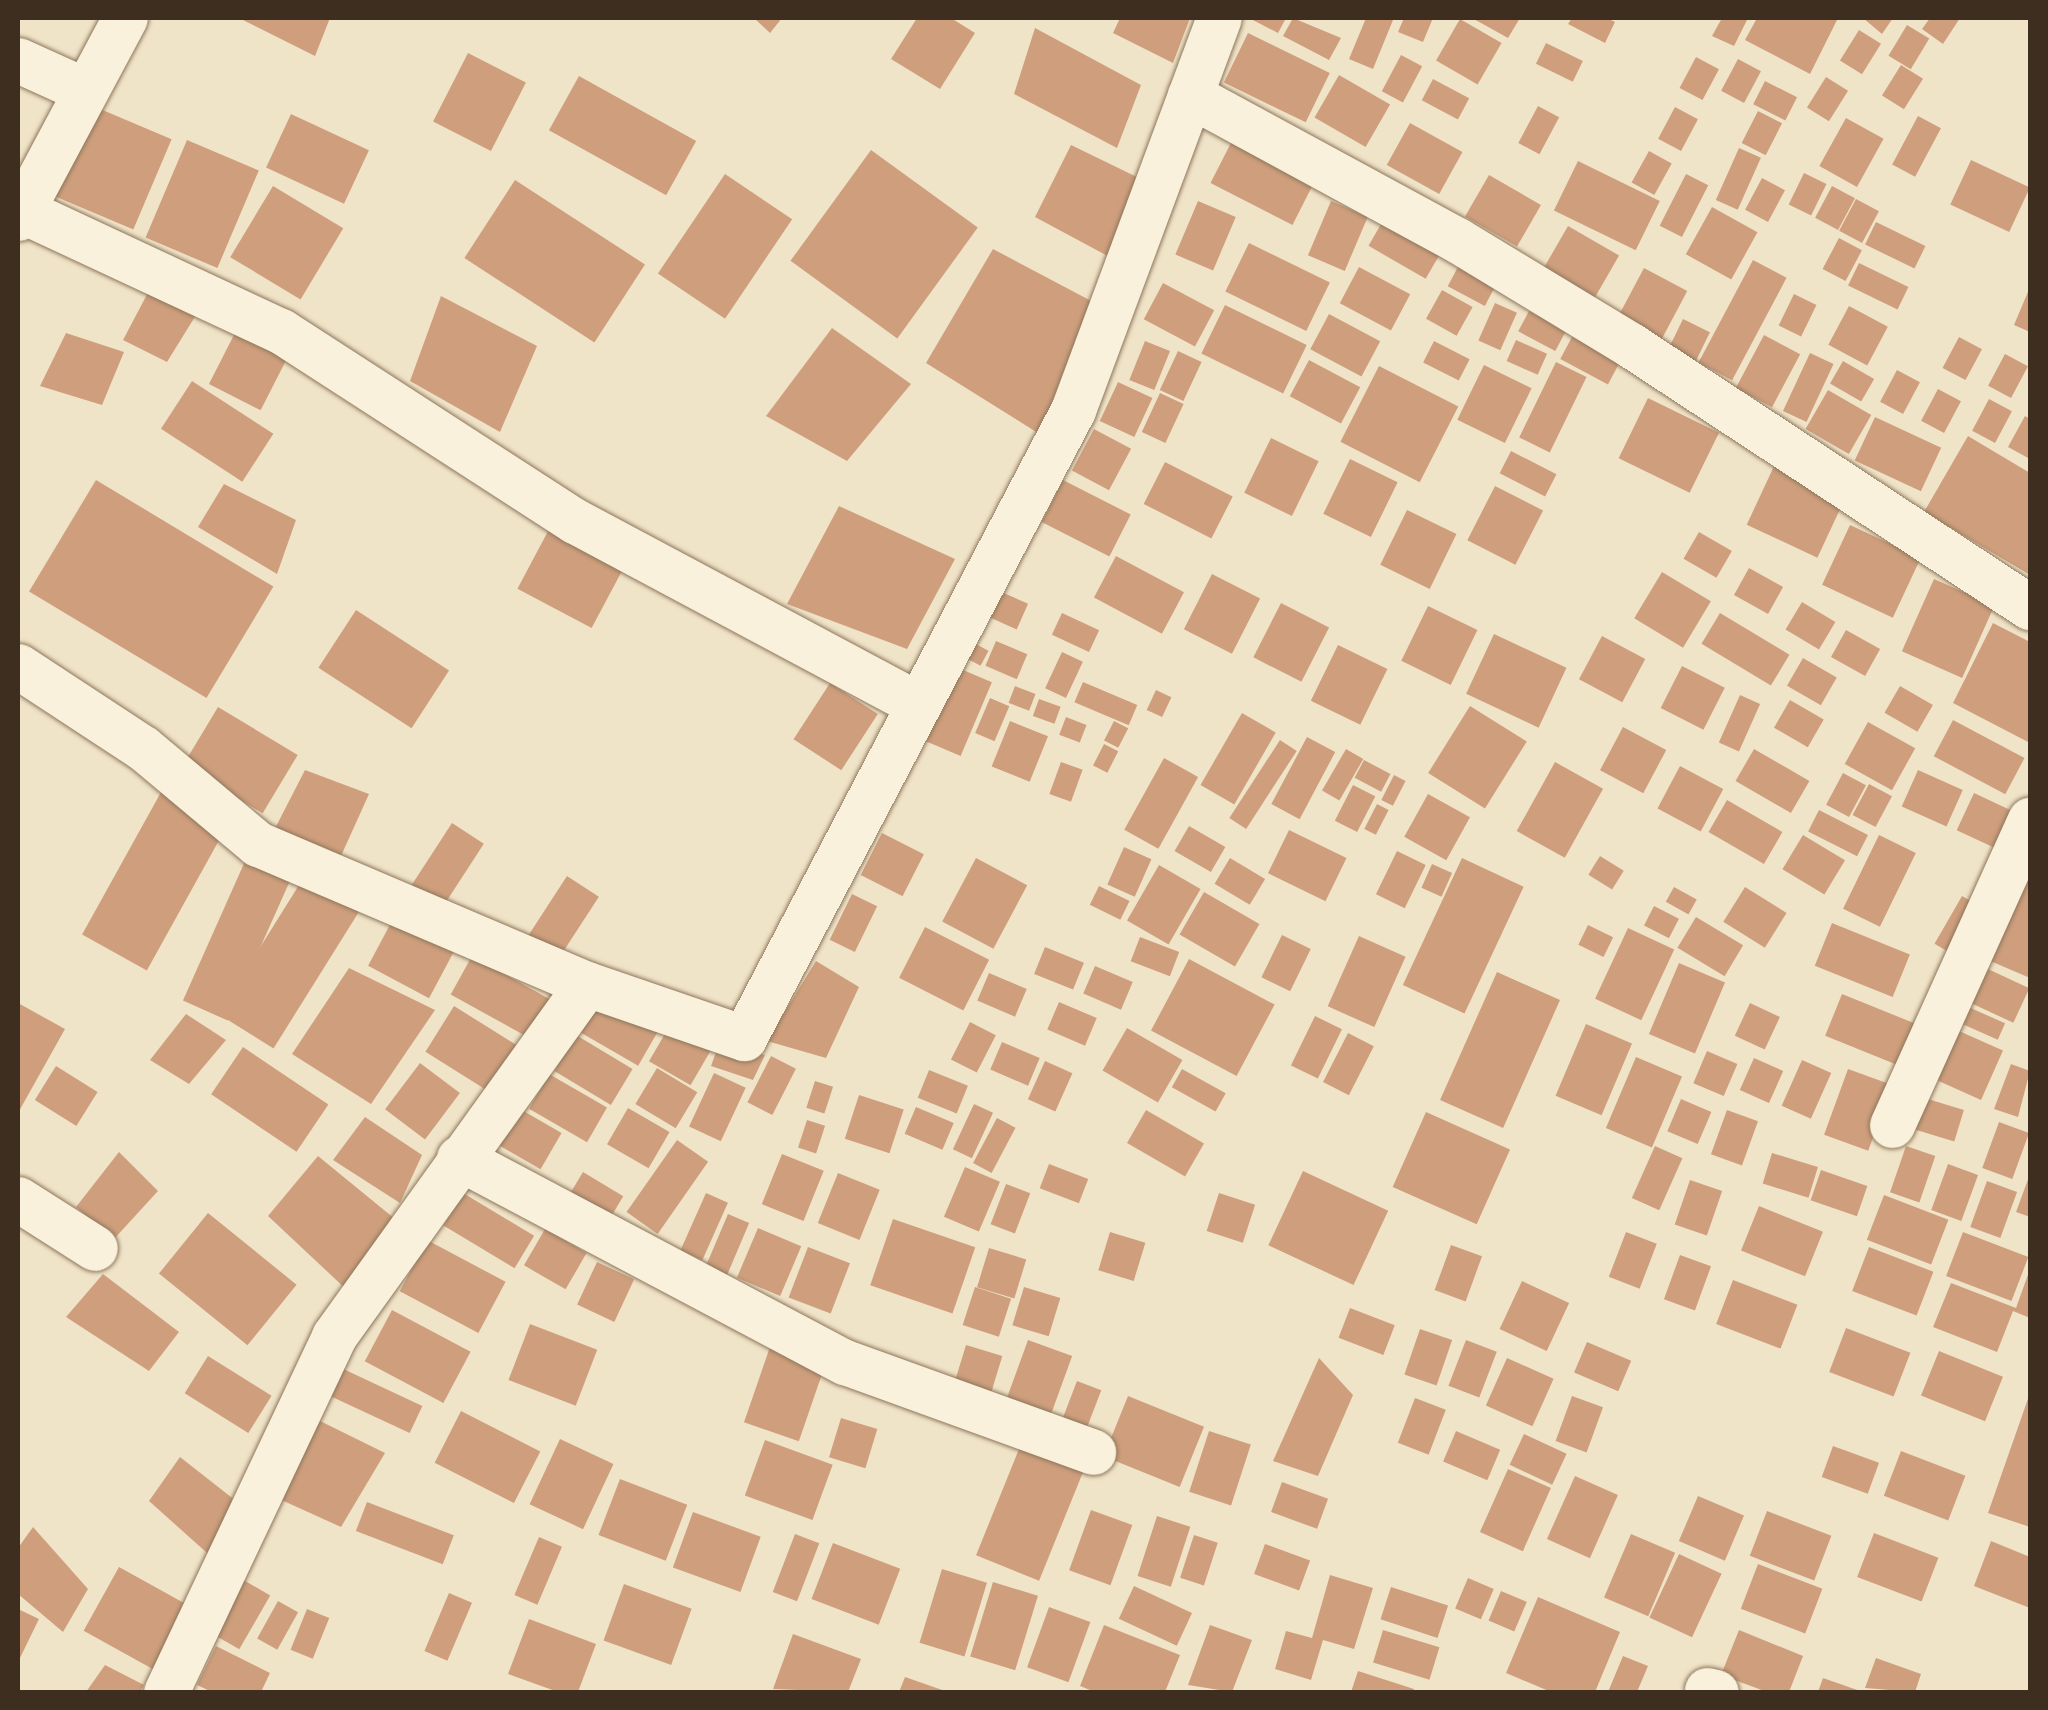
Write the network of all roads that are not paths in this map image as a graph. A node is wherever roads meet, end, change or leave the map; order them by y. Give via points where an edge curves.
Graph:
1 (125, 18) edge
2 (1220, 18) edge
3 (18, 60) edge
4 (84, 90) junction
5 (1190, 94) junction
6 (19, 214) edge
7 (2030, 607) edge
8 (18, 666) edge
9 (918, 704) junction
10 (2030, 820) edge
11 (588, 984) junction
12 (1892, 1125) dead end
13 (459, 1158) junction
14 (18, 1198) edge
15 (96, 1248) dead end
16 (1093, 1452) dead end
17 (166, 1692) edge

1 - 4 street
2 - 5 street
3 - 4 street
4 - 6 street
5 - 7 street via 1616,336
5 - 9 street via 1073,410
6 - 9 street via 281,331 575,521
8 - 11 street via 143,748 258,844
9 - 11 street via 744,1038
10 - 12 street
11 - 13 street
13 - 16 street via 845,1362
13 - 17 street via 334,1336
14 - 15 street

